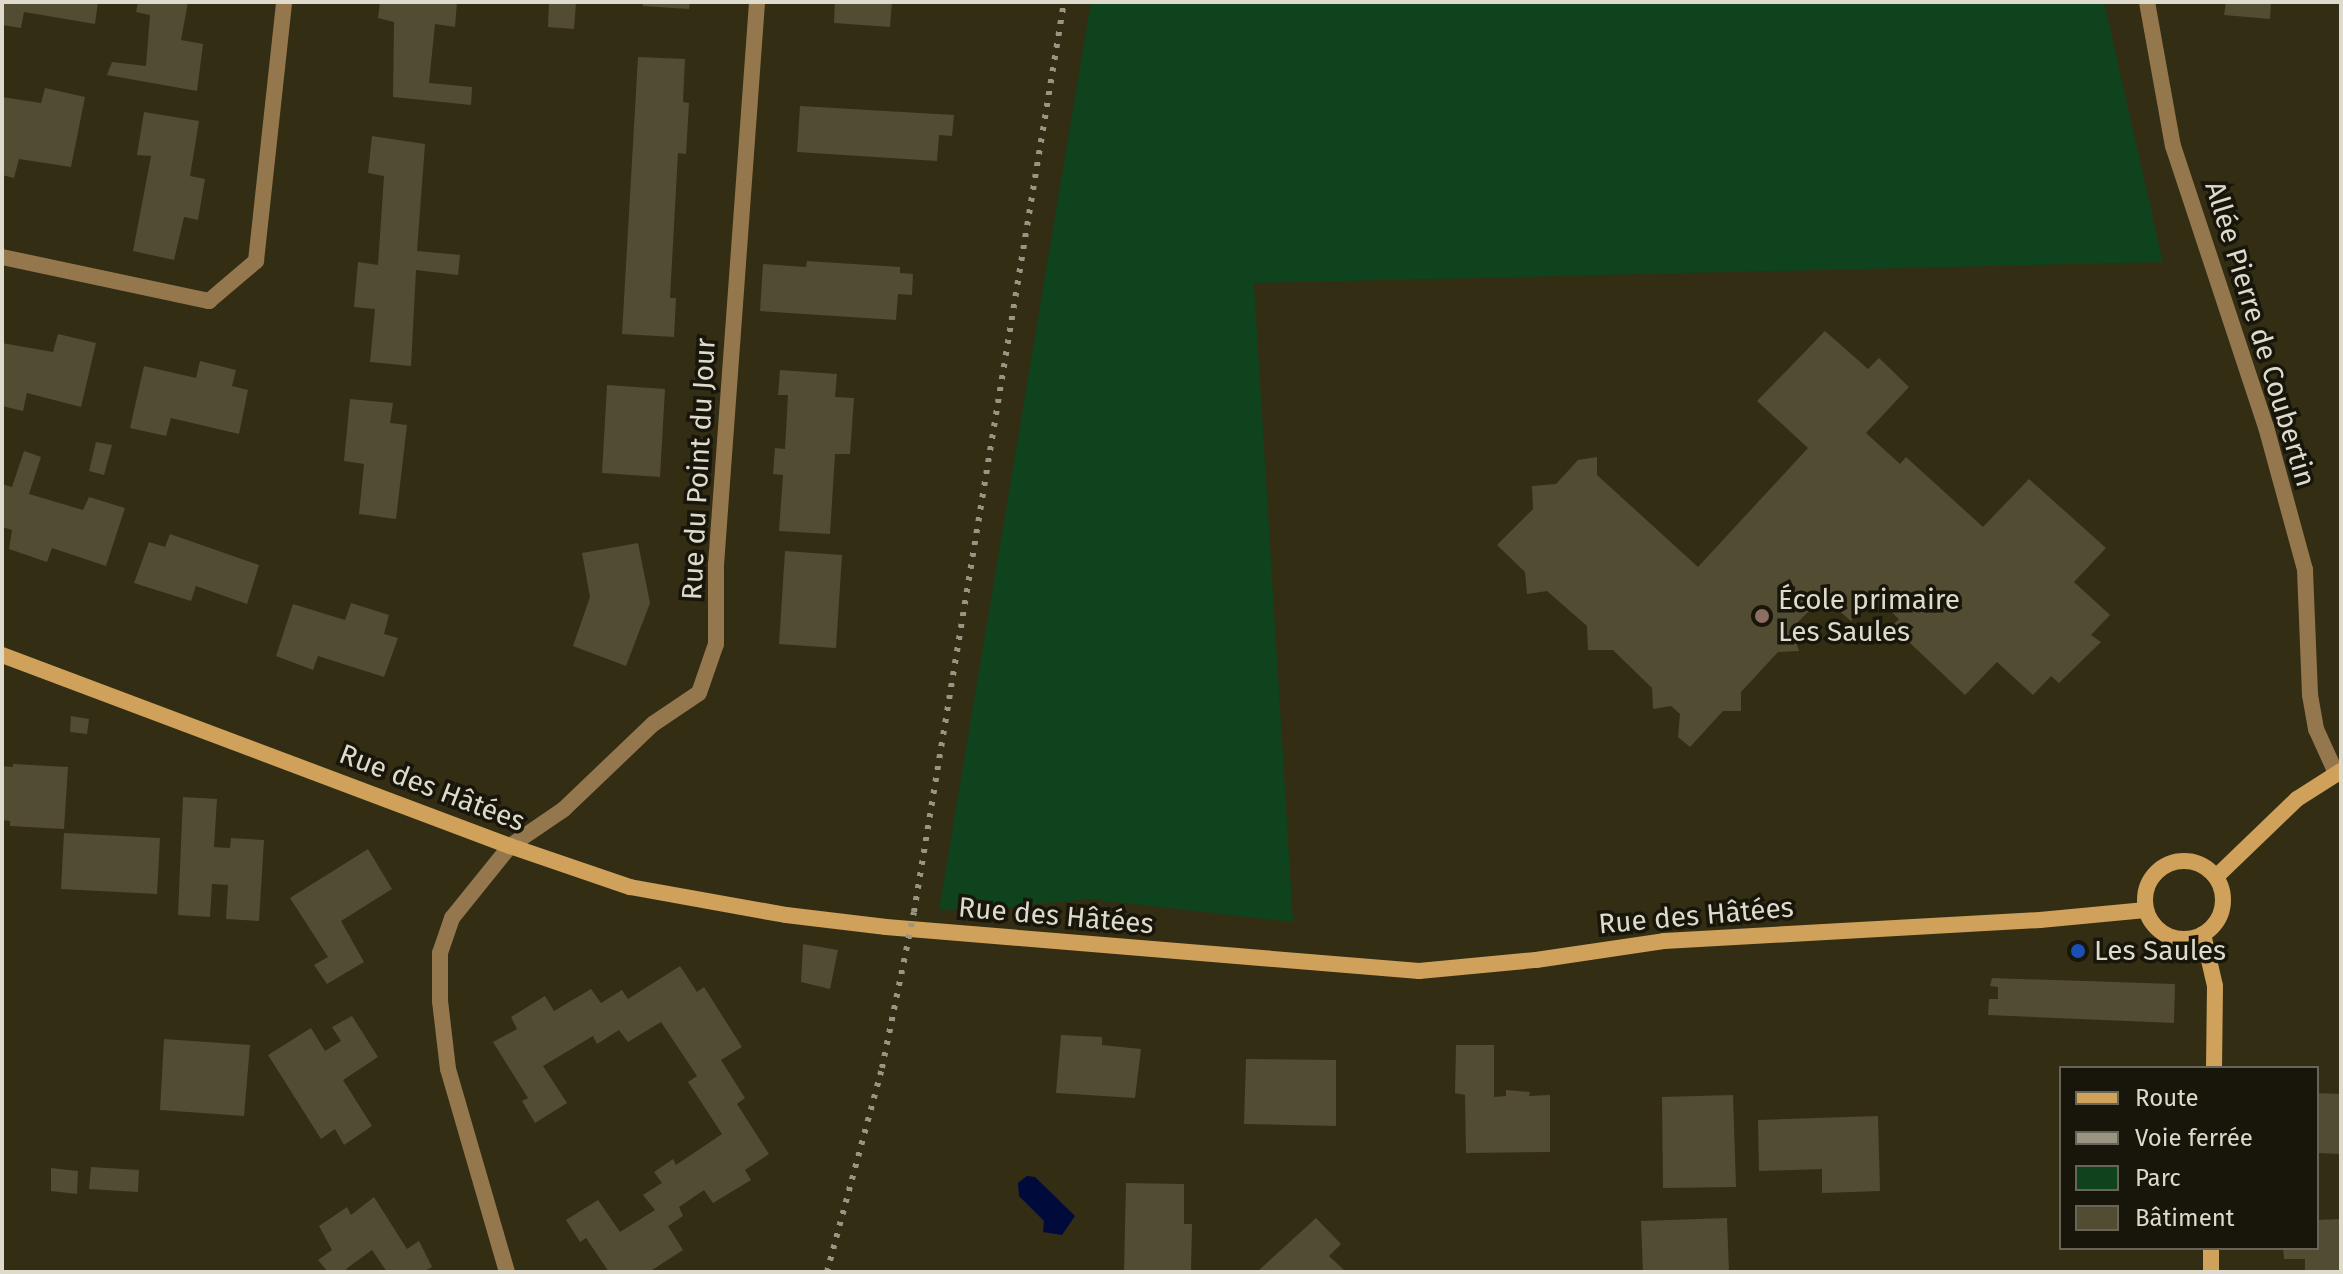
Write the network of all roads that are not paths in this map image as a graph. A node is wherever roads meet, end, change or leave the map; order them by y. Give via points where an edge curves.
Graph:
1 (284, 2) edge
2 (757, 2) edge
3 (2147, 2) edge
4 (2, 257) edge
5 (2, 655) edge
6 (2338, 772) edge
7 (510, 846) junction
8 (2217, 876) junction
9 (2146, 910) junction
10 (2203, 934) junction
11 (2214, 1066) edge
12 (2211, 1250) edge
13 (507, 1272) edge
14 (2211, 1272) edge

1 - 4 street via 256,261 209,301
2 - 7 street, Rue du Point du Jour via 716,565 716,644 699,693 653,724 564,809
3 - 6 street, Allée Pierre de Coubertin via 2173,146 2266,427 2305,570 2310,695 2316,729
5 - 7 street, Rue des Hâtées
6 - 8 street via 2297,799
7 - 9 street, Rue des Hâtées via 630,887 786,915 1419,971 1664,941
7 - 13 street, Rue du Point du Jour via 452,918 440,953 448,1069
8 - 9 street via 2194,862 2167,864 2149,881
8 - 10 street via 2223,907
9 - 10 street via 2164,934 2177,939
10 - 11 street via 2215,986
12 - 14 street

